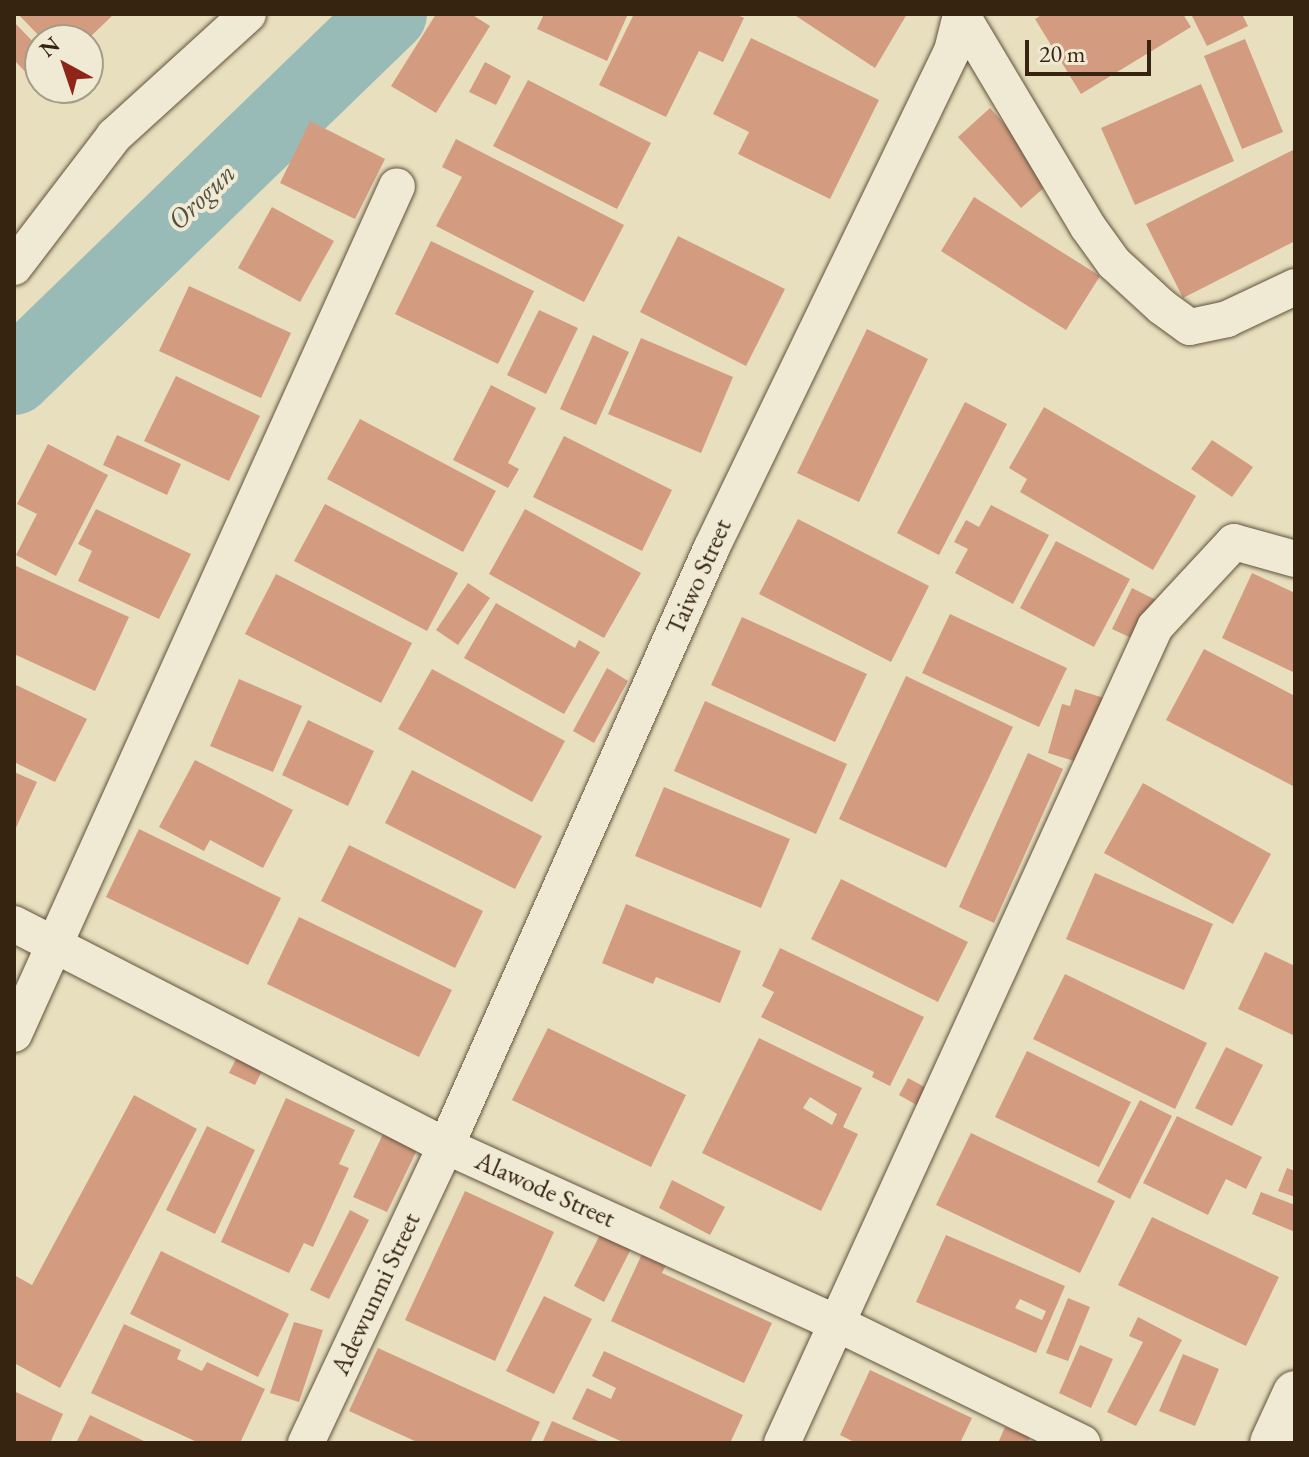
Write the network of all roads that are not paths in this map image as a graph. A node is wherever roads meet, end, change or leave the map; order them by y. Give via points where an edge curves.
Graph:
1 (248, 14) edge
2 (961, 14) edge
3 (397, 186) dead end
4 (14, 267) edge
5 (1295, 287) edge
6 (1295, 559) edge
7 (14, 924) edge
8 (55, 942) junction
9 (14, 1034) edge
10 (446, 1146) junction
11 (836, 1323) junction
12 (1295, 1393) edge
13 (306, 1443) edge
14 (782, 1443) edge
15 (1082, 1443) edge
16 (1272, 1443) edge

1 - 4 street via 114,136
2 - 5 street via 1088,227 1114,263 1162,307 1190,327 1227,319
2 - 10 street, Taiwo Street via 952,51 711,549
3 - 8 street
6 - 11 street via 1234,542 1155,627
7 - 8 street, Alawode Street
8 - 9 street
8 - 10 street, Alawode Street
10 - 11 street, Alawode Street
10 - 13 street, Adewunmi Street
11 - 14 street
11 - 15 street, Alawode Street
12 - 16 street

